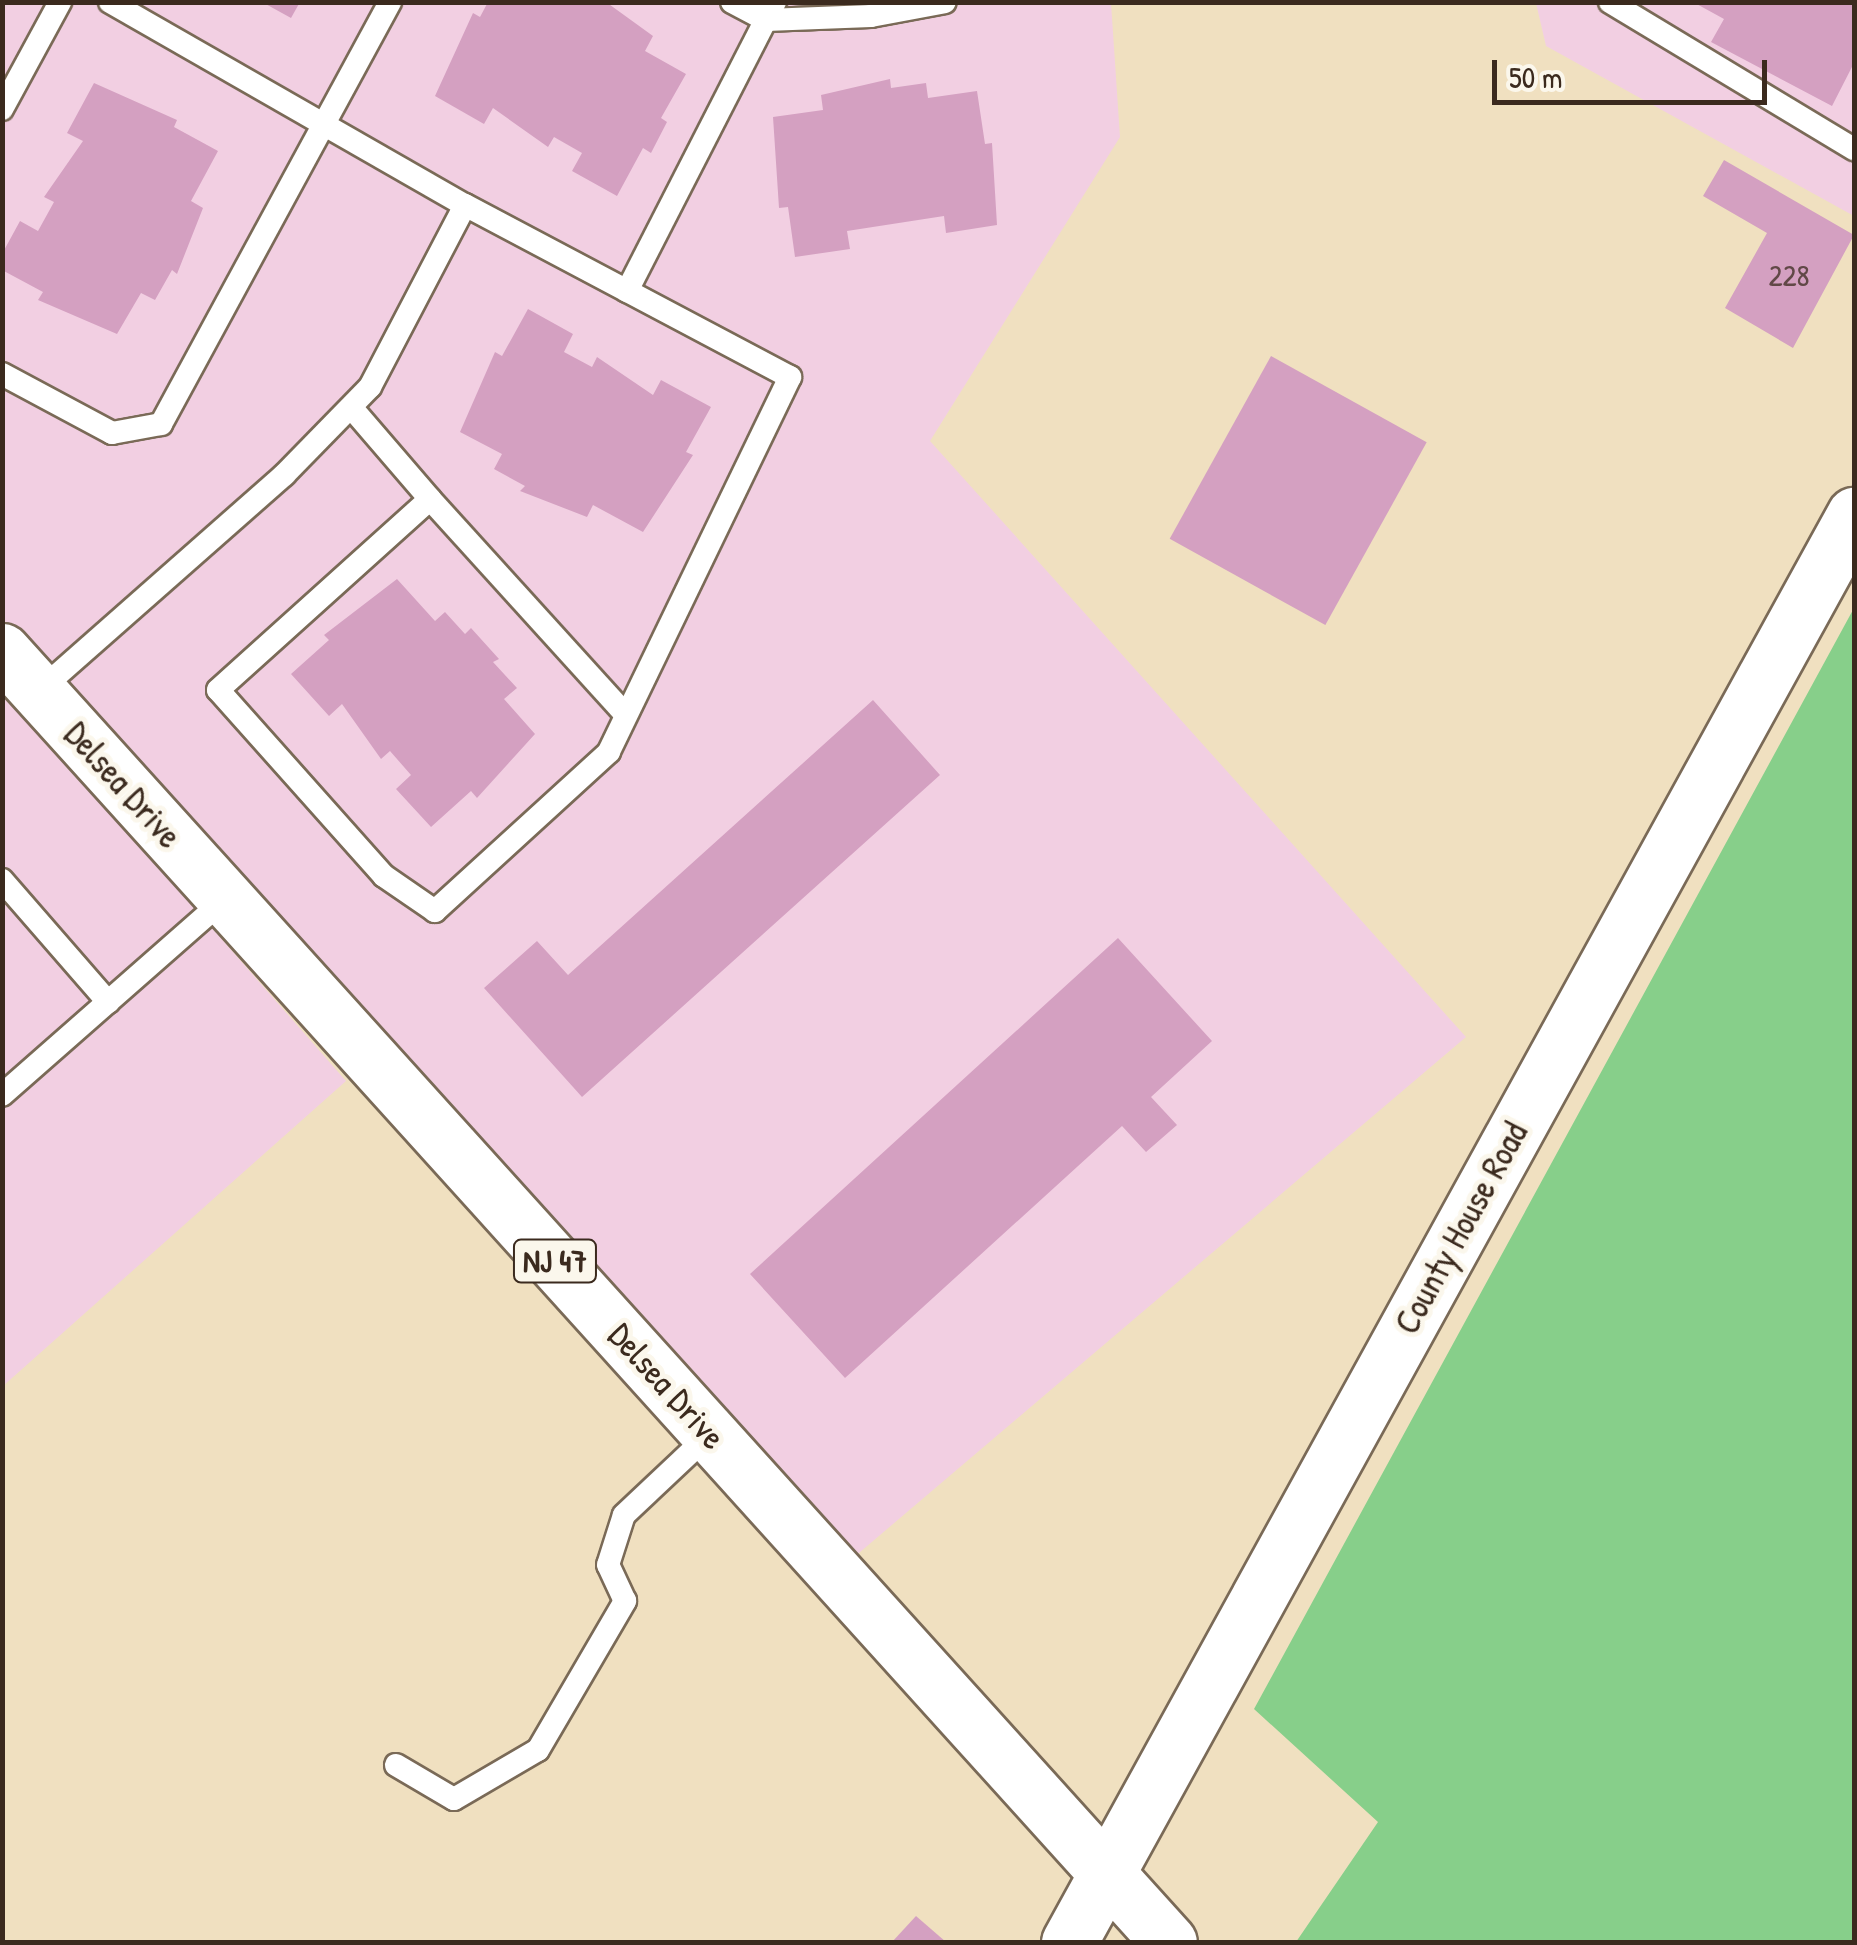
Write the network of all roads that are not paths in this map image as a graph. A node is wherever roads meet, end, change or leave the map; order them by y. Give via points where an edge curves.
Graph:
1 (60, 2) edge
2 (110, 2) edge
3 (390, 2) edge
4 (732, 2) edge
5 (945, 2) edge
6 (1610, 2) edge
7 (770, 11) edge
8 (2, 109) edge
9 (324, 125) junction
10 (1854, 150) edge
11 (465, 205) junction
12 (627, 291) junction
13 (2, 374) edge
14 (351, 406) junction
15 (430, 499) junction
16 (1854, 515) edge
17 (2, 651) edge
18 (39, 691) junction
19 (625, 714) junction
20 (2, 880) edge
21 (226, 898) junction
22 (108, 1002) junction
23 (2, 1095) edge
24 (710, 1434) junction
25 (396, 1766) dead end
26 (1105, 1873) junction
27 (1069, 1942) edge
28 (1169, 1942) edge

1 - 8 lane
2 - 9 lane
3 - 9 lane
4 - 7 lane
5 - 7 lane via 872,16
6 - 10 lane
7 - 12 lane
9 - 11 lane
9 - 13 lane via 162,424 112,433
11 - 12 lane
11 - 14 lane via 370,387
12 - 19 lane via 790,377
14 - 15 lane
14 - 18 lane via 284,476
15 - 19 lane
15 - 19 lane via 218,690 384,876 435,911 608,752
16 - 26 main road, County House Road
17 - 18 main road, Delsea Drive / NJ 47
18 - 21 main road, Delsea Drive / NJ 47
20 - 22 lane
21 - 22 lane
21 - 24 main road, Delsea Drive / NJ 47
22 - 23 lane
24 - 25 lane via 624,1515 608,1565 626,1601 538,1750 454,1799
24 - 26 main road, Delsea Drive / NJ 47
26 - 27 main road, County House Road
26 - 28 main road, Delsea Drive / NJ 47

